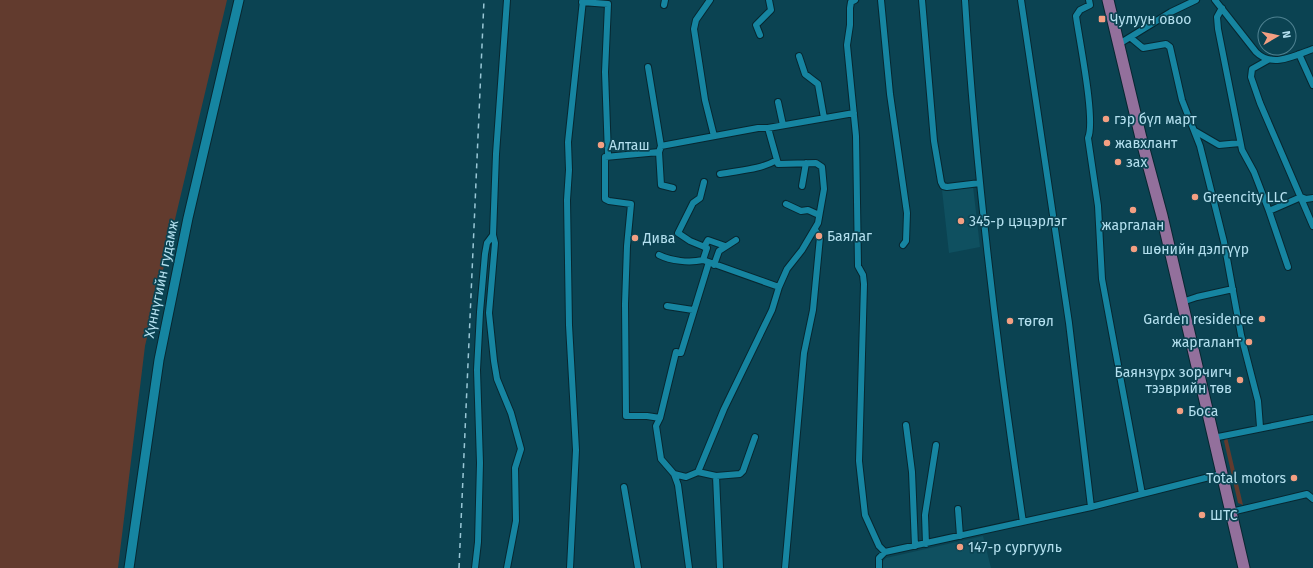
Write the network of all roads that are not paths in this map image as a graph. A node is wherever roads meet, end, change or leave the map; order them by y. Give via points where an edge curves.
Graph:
1 (239, 0) edge
2 (507, 0) edge
3 (710, 0) edge
4 (769, 0) edge
5 (855, 0) edge
6 (881, 0) edge
7 (922, 0) edge
8 (965, 0) edge
9 (1021, 0) edge
10 (1089, 0) edge
11 (1108, 0) edge
12 (1196, 0) edge
13 (1215, 0) edge
14 (582, 1) edge
15 (1222, 8) junction
16 (760, 35) dead end
17 (1131, 38) junction
18 (1119, 44) junction
19 (1313, 49) edge
20 (1299, 54) junction
21 (799, 56) dead end
22 (1268, 60) junction
23 (648, 67) dead end
24 (1313, 85) edge
25 (778, 102) dead end
26 (854, 113) junction
27 (824, 118) junction
28 (783, 125) junction
29 (768, 128) junction
30 (1195, 131) junction
31 (714, 136) junction
32 (1240, 143) junction
33 (660, 149) junction
34 (608, 155) junction
35 (777, 160) junction
36 (806, 163) junction
37 (720, 174) dead end
38 (704, 182) dead end
39 (980, 183) junction
40 (802, 186) dead end
41 (673, 188) dead end
42 (1301, 197) junction
43 (1313, 198) edge
44 (786, 204) dead end
45 (1270, 211) junction
46 (819, 214) junction
47 (1313, 226) edge
48 (815, 230) junction
49 (493, 234) junction
50 (736, 240) dead end
51 (903, 245) dead end
52 (726, 246) junction
53 (704, 247) junction
54 (659, 255) dead end
55 (702, 260) junction
56 (712, 263) junction
57 (1288, 267) dead end
58 (779, 287) junction
59 (1233, 289) junction
60 (1182, 302) junction
61 (667, 306) dead end
62 (693, 310) junction
63 (660, 418) junction
64 (1313, 418) edge
65 (906, 425) dead end
66 (1260, 428) junction
67 (755, 437) dead end
68 (1212, 438) junction
69 (936, 445) dead end
70 (698, 472) junction
71 (674, 474) junction
72 (1221, 474) junction
73 (716, 476) junction
74 (624, 487) dead end
75 (1142, 494) junction
76 (1313, 498) edge
77 (1091, 507) junction
78 (958, 509) dead end
79 (1231, 512) junction
80 (1023, 522) junction
81 (960, 536) junction
82 (926, 544) junction
83 (915, 546) junction
84 (885, 552) junction
85 (129, 568) edge
86 (475, 568) edge
87 (507, 568) edge
88 (570, 568) edge
89 (638, 568) edge
90 (689, 568) edge
91 (720, 568) edge
92 (785, 568) edge
93 (879, 568) edge
94 (1244, 568) edge

1 - 85 main road, Хүннүгийн гудамж via 188,218 160,352
2 - 49 street
3 - 31 street via 696,20 694,29 705,100
4 - 16 street via 771,10 756,25
5 - 26 street via 851,2 846,45
6 - 51 street via 890,94 907,213 906,241
7 - 39 street via 934,141 941,182 947,188
8 - 39 street
9 - 77 street via 1069,323
10 - 75 street via 1090,5 1080,10 1076,16 1088,101 1088,138 1098,206 1102,279
11 - 18 highway
12 - 17 street via 1171,12
13 - 15 street
14 - 34 street via 608,4 605,72
14 - 88 street via 568,142 569,325 576,450
15 - 22 street via 1256,52
15 - 32 street via 1217,17 1218,29
17 - 18 street
17 - 30 street via 1143,48 1167,44 1170,46 1182,100
18 - 60 highway
19 - 20 street
20 - 22 street via 1280,60
20 - 24 street
21 - 27 street via 806,74 818,84
22 - 42 street via 1252,69 1251,77
23 - 33 street
25 - 28 street
26 - 27 street
26 - 84 street via 858,159 858,266 863,275 865,300 859,461 865,515 879,546
27 - 28 street
28 - 29 street
29 - 31 street
29 - 35 street
30 - 32 street via 1219,145
30 - 59 street
31 - 33 street
32 - 45 street
33 - 34 street
33 - 41 street via 661,185
34 - 63 street via 605,157 605,199 631,204 625,296 626,416
35 - 36 street via 778,164
35 - 37 street via 762,168
36 - 40 street
36 - 46 street via 816,162 822,167 824,189
38 - 53 street via 700,198 693,203 678,233
39 - 80 street via 1000,362
42 - 43 street
42 - 45 street
42 - 47 street
44 - 46 street via 801,211 808,210
45 - 57 street
46 - 48 street
48 - 58 street via 787,269
48 - 92 street via 820,237 813,310 804,353
49 - 86 street via 487,243 485,254 480,312 477,370 480,463
49 - 87 street via 495,243 489,320 495,370 521,449 515,468 516,521
50 - 52 street
52 - 53 street via 708,240
52 - 56 street via 719,251
53 - 55 street via 707,248
54 - 55 street via 688,261
55 - 56 street
56 - 58 street
56 - 62 street
58 - 70 street via 772,310 724,408
59 - 60 street
59 - 66 street via 1242,340 1258,401
60 - 68 highway
61 - 62 street
62 - 63 street via 680,353 676,352
63 - 71 street via 656,426 661,459
64 - 66 street
65 - 83 street via 912,472
66 - 68 street
67 - 73 street via 740,474
68 - 72 highway
69 - 82 street via 925,515
70 - 71 street via 686,477
70 - 73 street
71 - 90 street via 678,485
72 - 75 street
72 - 79 highway
73 - 91 street
74 - 89 street
75 - 77 street
76 - 79 street via 1307,494
77 - 80 street
78 - 81 street
79 - 94 highway
80 - 81 street
81 - 82 street
82 - 83 street
83 - 84 street
84 - 93 street via 878,559

